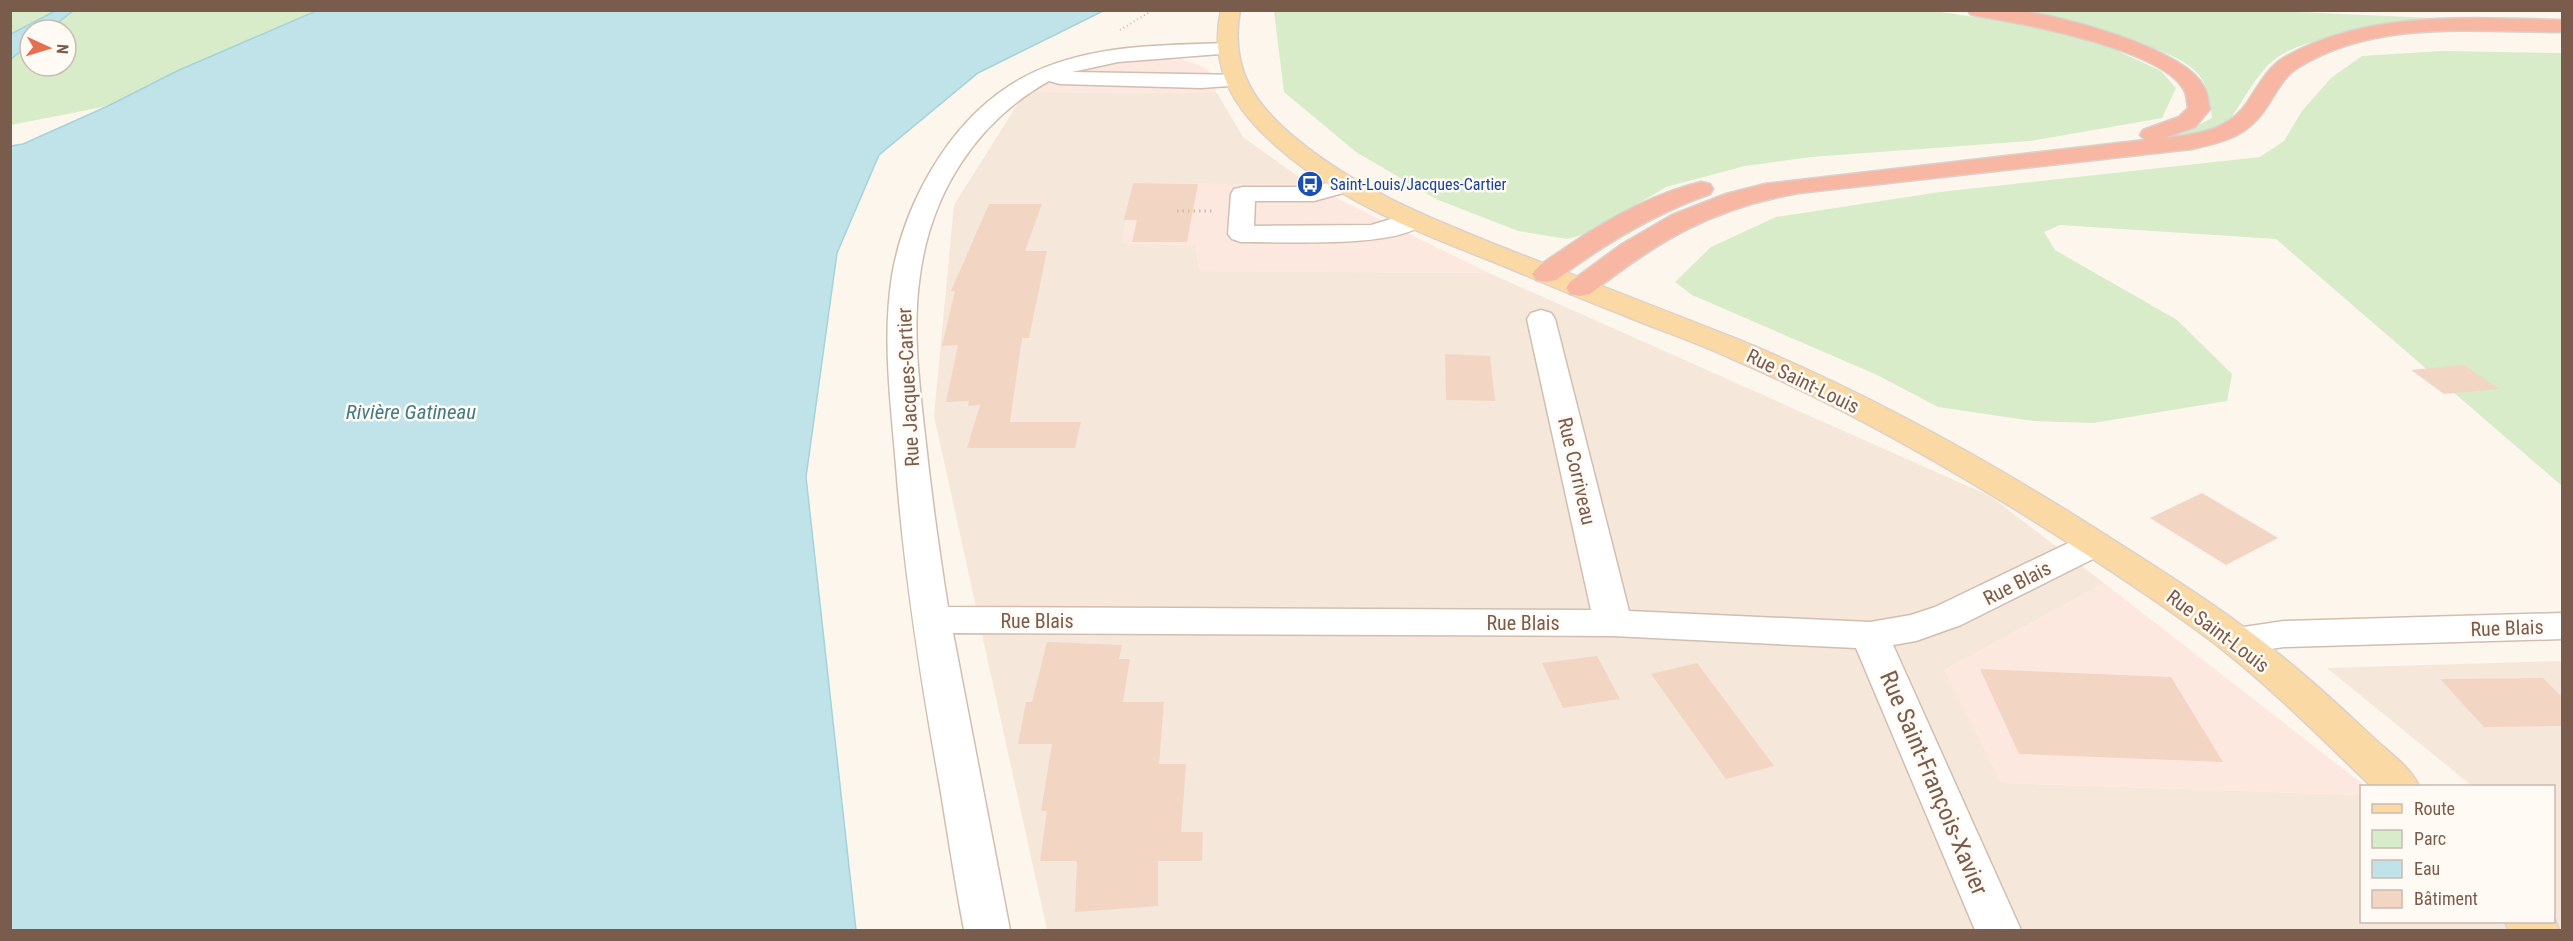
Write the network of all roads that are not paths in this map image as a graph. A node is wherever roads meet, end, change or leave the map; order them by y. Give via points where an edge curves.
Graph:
1 (1231, 10) edge
2 (1977, 10) edge
3 (2495, 10) edge
4 (2562, 14) edge
5 (2562, 26) edge
6 (1226, 49) junction
7 (1047, 74) junction
8 (1235, 80) junction
9 (1345, 185) junction
10 (1414, 220) junction
11 (1546, 274) junction
12 (1580, 288) junction
13 (1541, 320) dead end
14 (2095, 544) junction
15 (932, 620) junction
16 (1613, 623) junction
17 (2562, 626) edge
18 (1870, 634) junction
19 (2236, 640) junction
20 (2397, 785) edge
21 (987, 930) edge
22 (1998, 930) edge

1 - 6 main road, Rue Saint-Louis
2 - 11 highway via 2073,29 2146,53 2188,80 2198,94 2199,109 2181,125 2139,136 1808,169 1716,185 1638,214
3 - 4 highway
5 - 12 highway via 2426,27 2332,43 2288,64 2270,81 2244,122 2206,139 1752,194 1677,221
6 - 7 street, Rue Jacques-Cartier via 1114,56
6 - 8 main road, Rue Saint-Louis
7 - 8 street via 1071,80
7 - 15 street, Rue Jacques-Cartier via 997,106 970,134 949,164 920,220 907,271 903,369 914,501
8 - 9 main road, Rue Saint-Louis via 1271,128
9 - 10 main road, Rue Saint-Louis
9 - 10 street via 1306,194 1243,194 1241,234 1371,232
10 - 11 main road, Rue Saint-Louis
11 - 12 main road, Rue Saint-Louis
12 - 14 main road, Rue Saint-Louis via 1738,350 1839,397 1982,473
13 - 16 street, Rue Corriveau
14 - 18 street, Rue Blais via 1948,616 1916,628
14 - 19 main road, Rue Saint-Louis
15 - 16 street, Rue Blais
15 - 21 street, Rue Jacques-Cartier
16 - 18 street, Rue Blais
17 - 19 street, Rue Blais via 2284,634
18 - 22 street, Rue Saint-François-Xavier
19 - 20 main road, Rue Saint-Louis

